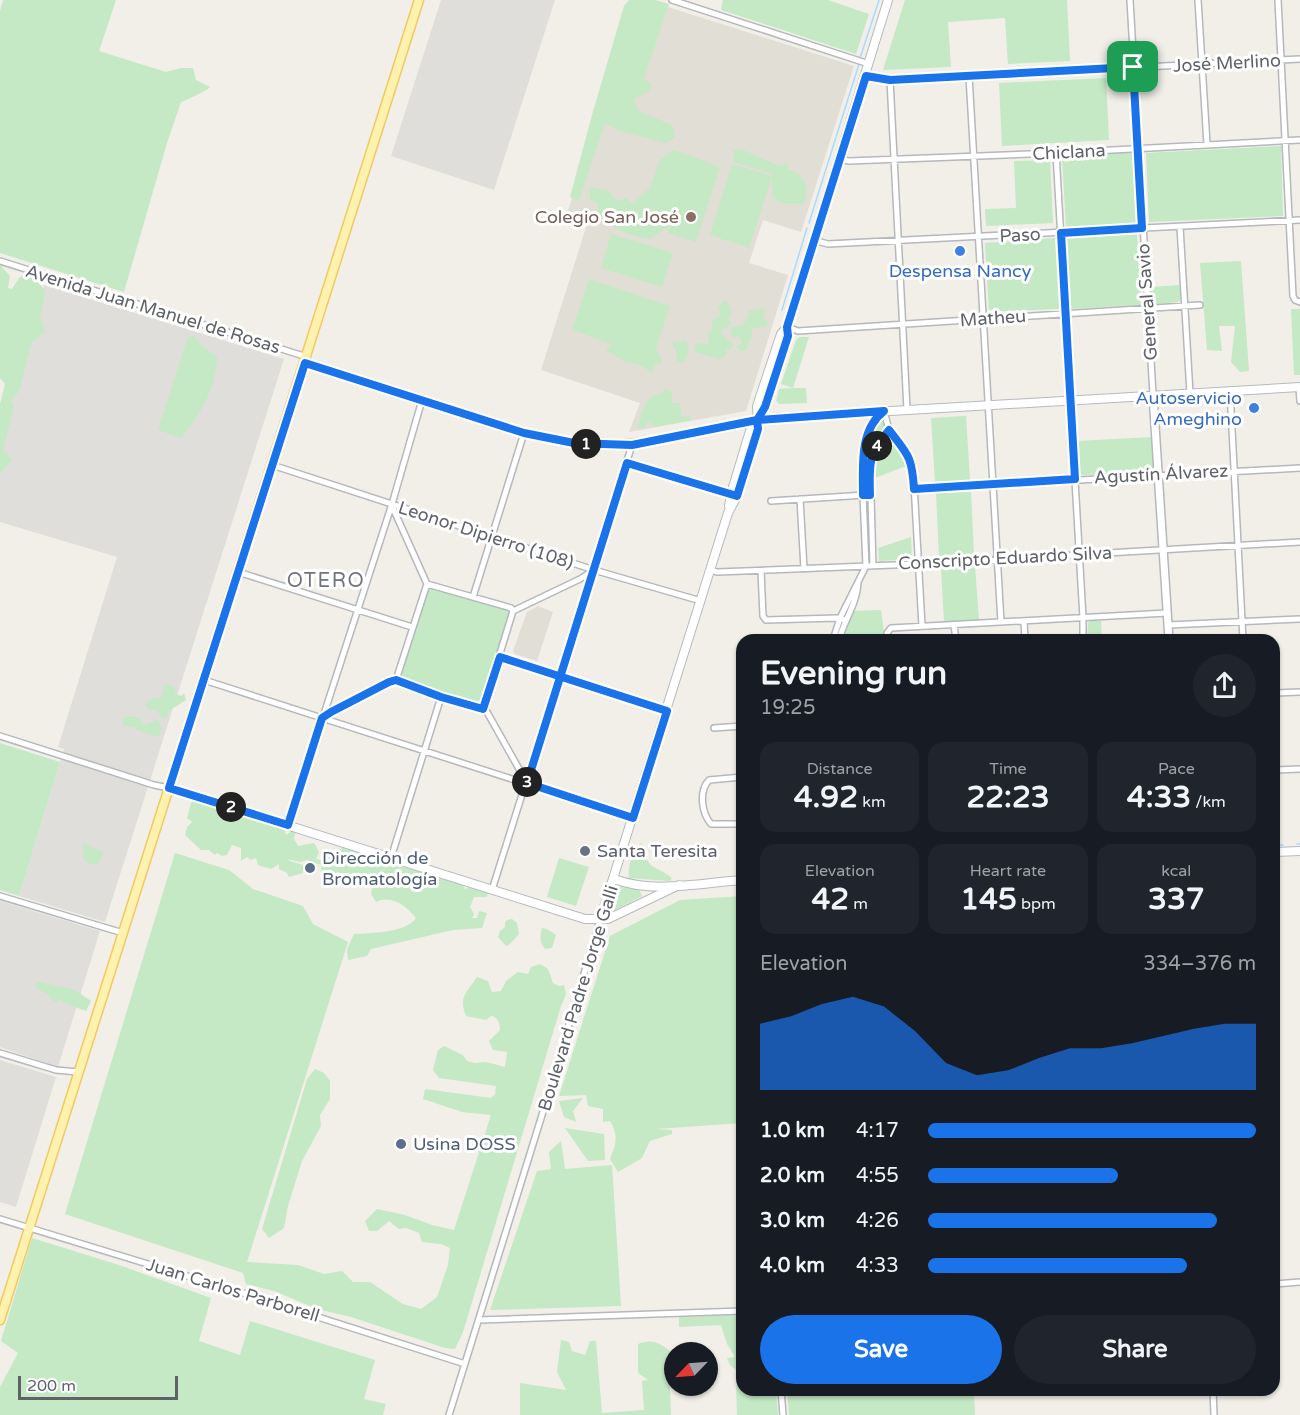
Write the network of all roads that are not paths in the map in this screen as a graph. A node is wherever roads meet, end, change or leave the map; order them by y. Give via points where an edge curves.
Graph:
1 (419, 0) edge
2 (672, 0) edge
3 (888, 0) edge
4 (1130, 0) edge
5 (1198, 0) edge
6 (1278, 0) edge
7 (1300, 59) edge
8 (1282, 60) junction
9 (869, 64) junction
10 (1202, 64) junction
11 (1133, 67) junction
12 (866, 76) junction
13 (969, 76) junction
14 (890, 80) junction
15 (1285, 140) junction
16 (1300, 140) edge
17 (1207, 144) junction
18 (1138, 148) junction
19 (1056, 153) junction
20 (973, 157) junction
21 (839, 159) junction
22 (895, 160) junction
23 (1289, 220) junction
24 (1300, 220) edge
25 (1180, 227) junction
26 (1142, 228) junction
27 (1061, 233) junction
28 (978, 237) junction
29 (813, 240) junction
30 (899, 241) junction
31 (0, 261) edge
32 (1298, 301) edge
33 (1200, 305) dead end
34 (1185, 306) junction
35 (1148, 309) junction
36 (1065, 314) junction
37 (982, 318) junction
38 (903, 325) junction
39 (787, 327) junction
40 (306, 360) junction
41 (1300, 387) edge
42 (1230, 391) junction
43 (1190, 393) junction
44 (1153, 395) junction
45 (422, 400) junction
46 (1070, 400) junction
47 (1300, 401) edge
48 (988, 404) junction
49 (907, 409) junction
50 (884, 411) junction
51 (757, 420) junction
52 (889, 430) junction
53 (524, 433) junction
54 (632, 445) junction
55 (627, 463) junction
56 (272, 465) junction
57 (1300, 468) edge
58 (1234, 470) junction
59 (1158, 474) junction
60 (1075, 479) junction
61 (993, 485) junction
62 (914, 489) junction
63 (734, 495) junction
64 (866, 495) junction
65 (800, 499) junction
66 (771, 501) dead end
67 (392, 504) junction
68 (491, 537) junction
69 (1300, 542) edge
70 (1238, 545) junction
71 (1163, 549) junction
72 (1079, 554) junction
73 (997, 559) junction
74 (918, 564) junction
75 (869, 566) junction
76 (804, 569) junction
77 (594, 570) junction
78 (710, 570) junction
79 (761, 571) junction
80 (238, 572) junction
81 (427, 584) junction
82 (473, 597) junction
83 (701, 601) junction
84 (357, 610) junction
85 (513, 612) junction
86 (1167, 613) junction
87 (1083, 618) junction
88 (842, 619) junction
89 (1300, 619) edge
90 (1023, 621) junction
91 (1001, 622) junction
92 (1242, 622) junction
93 (954, 625) junction
94 (1168, 625) junction
95 (922, 626) junction
96 (412, 627) junction
97 (836, 634) edge
98 (840, 634) edge
99 (887, 634) edge
100 (955, 634) edge
101 (1024, 634) edge
102 (1083, 634) edge
103 (1169, 634) edge
104 (1243, 634) edge
105 (500, 657) junction
106 (560, 676) junction
107 (204, 680) junction
108 (396, 680) junction
109 (1300, 692) edge
110 (1280, 693) edge
111 (441, 697) junction
112 (483, 709) junction
113 (667, 711) junction
114 (322, 718) junction
115 (736, 726) edge
116 (714, 728) dead end
117 (0, 736) edge
118 (424, 751) junction
119 (1300, 769) edge
120 (1280, 770) edge
121 (736, 777) edge
122 (527, 783) junction
123 (169, 788) junction
124 (633, 818) junction
125 (736, 824) edge
126 (288, 825) junction
127 (1300, 851) edge
128 (1280, 852) edge
129 (391, 858) junction
130 (614, 879) junction
131 (736, 880) edge
132 (679, 885) junction
133 (492, 890) junction
134 (0, 896) edge
135 (600, 920) junction
136 (123, 933) junction
137 (0, 1053) edge
138 (78, 1072) junction
139 (0, 1219) edge
140 (30, 1227) junction
141 (1300, 1282) edge
142 (1280, 1284) edge
143 (736, 1311) edge
144 (0, 1320) edge
145 (479, 1320) junction
146 (465, 1364) junction
147 (782, 1396) edge
148 (1213, 1396) edge
149 (449, 1415) edge
150 (783, 1415) edge
151 (1214, 1415) edge

1 - 40 main road
2 - 9 street
3 - 9 main road, Boulevard Padre Jorge Galli
4 - 11 street, General Savio
5 - 10 street
6 - 8 street
7 - 8 street, José Merlino
8 - 10 street, José Merlino
8 - 15 street
9 - 12 main road, Boulevard Padre Jorge Galli
10 - 11 street, José Merlino
10 - 17 street
11 - 13 street, José Merlino
11 - 18 street, General Savio
12 - 14 street, José Merlino
12 - 21 main road, Boulevard Padre Jorge Galli
13 - 14 street, José Merlino
13 - 20 street
14 - 22 street
15 - 16 street, Chiclana
15 - 17 street, Chiclana
15 - 23 street
17 - 18 street, Chiclana
18 - 19 street, Chiclana
18 - 26 street, General Savio
19 - 20 street, Chiclana
19 - 27 street
20 - 22 street, Chiclana
20 - 28 street
21 - 22 street, Chiclana
21 - 29 main road, Boulevard Padre Jorge Galli
22 - 30 street
23 - 24 street, Paso
23 - 25 street, Paso
23 - 32 street via 1293,296
25 - 26 street, Paso
25 - 34 street
26 - 27 street, Paso
26 - 35 street, General Savio
27 - 28 street, Paso
27 - 36 street
28 - 30 street, Paso
28 - 37 street
29 - 30 street, Paso via 828,244
29 - 39 main road, Boulevard Padre Jorge Galli
30 - 38 street
31 - 40 street, Avenida Juan Manuel de Rosas
33 - 34 street, Matheu
34 - 35 street, Matheu
34 - 43 street
35 - 36 street, Matheu
35 - 44 street, General Savio
36 - 37 street, Matheu
36 - 46 street
37 - 38 street, Matheu
37 - 48 street
38 - 39 street, Matheu via 798,331
38 - 49 street
39 - 51 main road, Boulevard Padre Jorge Galli via 788,336 765,407
40 - 45 main road, Avenida Juan Manuel de Rosas
40 - 56 main road
41 - 42 main road, Avenida Juan Manuel de Rosas
41 - 47 street
42 - 43 main road, Avenida Juan Manuel de Rosas
42 - 58 street
43 - 44 main road, Avenida Juan Manuel de Rosas
44 - 46 main road, Avenida Juan Manuel de Rosas
44 - 59 street, General Savio
45 - 53 main road, Avenida Juan Manuel de Rosas
45 - 67 street
46 - 48 main road, Avenida Juan Manuel de Rosas
46 - 60 street
48 - 49 main road, Avenida Juan Manuel de Rosas
48 - 61 street
49 - 50 main road, Avenida Juan Manuel de Rosas
50 - 51 main road, Avenida Juan Manuel de Rosas
50 - 52 street
50 - 64 street via 871,422 866,438
51 - 54 main road, Avenida Juan Manuel de Rosas
51 - 63 main road, Boulevard Padre Jorge Galli via 758,429
52 - 62 street via 910,458
52 - 64 street via 871,455
53 - 54 main road, Avenida Juan Manuel de Rosas via 574,443
53 - 68 street
54 - 55 street
55 - 63 street
55 - 77 street
56 - 67 street, Leonor Dipierro (108)
56 - 80 main road
57 - 58 street, Agustín Álvarez
58 - 59 street, Agustín Álvarez
58 - 70 street
59 - 60 street, Agustín Álvarez
59 - 71 street, General Savio
60 - 61 street, Agustín Álvarez
60 - 72 street
61 - 62 street, Agustín Álvarez
61 - 73 street
62 - 74 street
63 - 78 main road, Boulevard Padre Jorge Galli
64 - 65 street
64 - 75 street
65 - 66 street
65 - 76 street
67 - 68 street, Leonor Dipierro (108)
67 - 81 street
67 - 84 street
68 - 77 street, Leonor Dipierro (108)
68 - 82 street
69 - 70 street, Conscripto Eduardo Silva
70 - 71 street, Conscripto Eduardo Silva
70 - 92 street
71 - 72 street, Conscripto Eduardo Silva
71 - 86 street, General Savio
72 - 73 street, Conscripto Eduardo Silva
72 - 87 street
73 - 74 street, Conscripto Eduardo Silva
73 - 91 street
74 - 75 street, Conscripto Eduardo Silva
74 - 95 street
75 - 76 street, Conscripto Eduardo Silva
75 - 88 street
76 - 79 street, Conscripto Eduardo Silva
77 - 83 street, Leonor Dipierro (108)
77 - 85 street
77 - 106 street
78 - 79 street, Conscripto Eduardo Silva
78 - 83 main road, Boulevard Padre Jorge Galli
79 - 88 street via 766,620
80 - 84 street
80 - 107 main road
81 - 82 street
81 - 96 street
82 - 85 street via 511,608
83 - 113 main road, Boulevard Padre Jorge Galli
84 - 96 street
84 - 114 street
85 - 105 street
86 - 87 street
86 - 94 street, General Savio
87 - 90 street
87 - 102 street
88 - 97 street
88 - 98 street
89 - 92 street
90 - 91 street
90 - 101 street
91 - 93 street
92 - 94 street
92 - 104 street
93 - 95 street
93 - 100 street
94 - 103 street, General Savio
95 - 99 street via 891,628
96 - 108 street
105 - 106 street
105 - 112 street
106 - 113 street
106 - 122 street
107 - 114 street
107 - 123 main road
108 - 111 street
108 - 114 street
109 - 110 street
111 - 112 street
111 - 118 street
112 - 122 street
113 - 124 main road, Boulevard Padre Jorge Galli
114 - 118 street
114 - 126 street
115 - 116 street
117 - 123 street
118 - 122 street
118 - 129 street
119 - 120 street
121 - 125 street via 713,778 706,783 703,802 711,824
122 - 124 street
122 - 133 street
123 - 126 main road
123 - 136 main road
124 - 130 main road, Boulevard Padre Jorge Galli
126 - 129 main road
127 - 128 main road
129 - 133 main road
130 - 132 main road via 637,885
130 - 135 main road, Boulevard Padre Jorge Galli
131 - 132 main road
132 - 135 main road
133 - 135 main road via 585,919
134 - 136 street
135 - 145 street, Boulevard Padre Jorge Galli
136 - 138 main road
137 - 138 street via 56,1070
138 - 140 main road
139 - 140 street, Juan Carlos Parborell
140 - 144 main road
140 - 146 street, Juan Carlos Parborell
141 - 142 street
143 - 145 street
145 - 146 street, Boulevard Padre Jorge Galli
146 - 149 street, Boulevard Padre Jorge Galli
147 - 150 street
148 - 151 street

